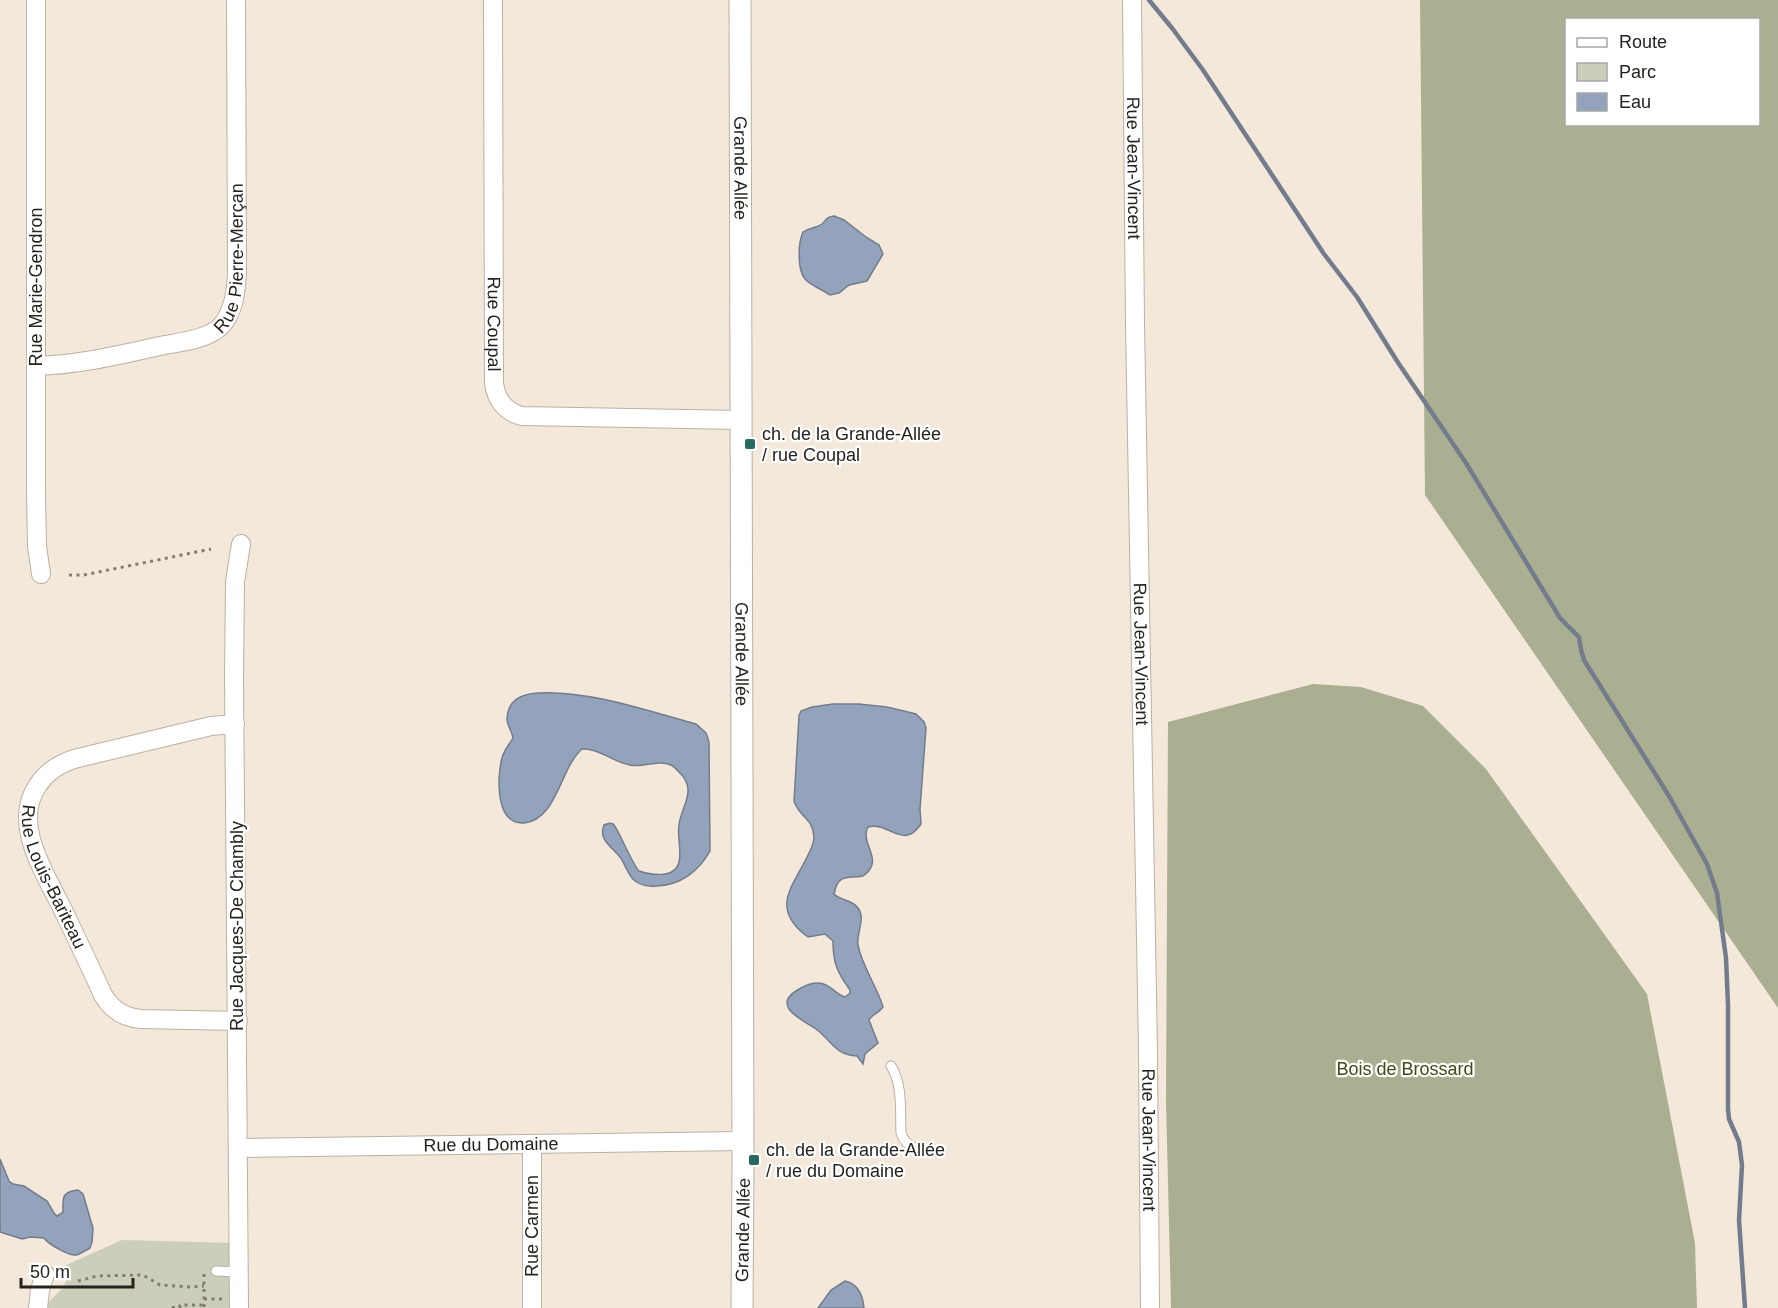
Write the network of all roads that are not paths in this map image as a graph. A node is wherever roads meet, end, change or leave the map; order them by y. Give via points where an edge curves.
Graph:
1 (36, 0) edge
2 (236, 0) edge
3 (493, 0) edge
4 (740, 0) edge
5 (1132, 0) edge
6 (36, 366) junction
7 (741, 420) junction
8 (241, 544) dead end
9 (41, 574) dead end
10 (235, 724) junction
11 (238, 1021) junction
12 (891, 1066) dead end
13 (743, 1141) junction
14 (531, 1145) junction
15 (239, 1148) junction
16 (941, 1152) dead end
17 (216, 1271) dead end
18 (239, 1272) junction
19 (45, 1274) dead end
20 (236, 1303) edge
21 (38, 1308) edge
22 (532, 1308) edge
23 (742, 1308) edge
24 (1150, 1308) edge

1 - 6 street, Rue Marie-Gendron
2 - 6 street, Rue Pierre-Merçan via 237,273 228,316 216,330 198,337 86,362
3 - 7 street, Rue Coupal via 494,383 498,398 508,410 522,416
4 - 7 street, Grande Allée
5 - 24 street, Rue Jean-Vincent
6 - 9 street, Rue Marie-Gendron via 36,535
7 - 13 street, Grande Allée
8 - 10 street, Rue Jacques-De Chambly via 235,582
10 - 11 street, Rue Jacques-De Chambly
10 - 11 street, Rue Louis-Bariteau via 211,726 61,764 34,789 28,820 38,859 103,995 114,1009 129,1018
11 - 15 street, Rue Jacques-De Chambly
12 - 16 lane via 898,1084 903,1139 914,1148
13 - 14 street, Rue du Domaine
13 - 23 street, Grande Allée
14 - 15 street, Rue du Domaine
14 - 22 street, Rue Carmen
15 - 18 street, Rue Jacques-De Chambly
17 - 18 lane
18 - 20 street, Rue Jacques-De Chambly
19 - 21 street

